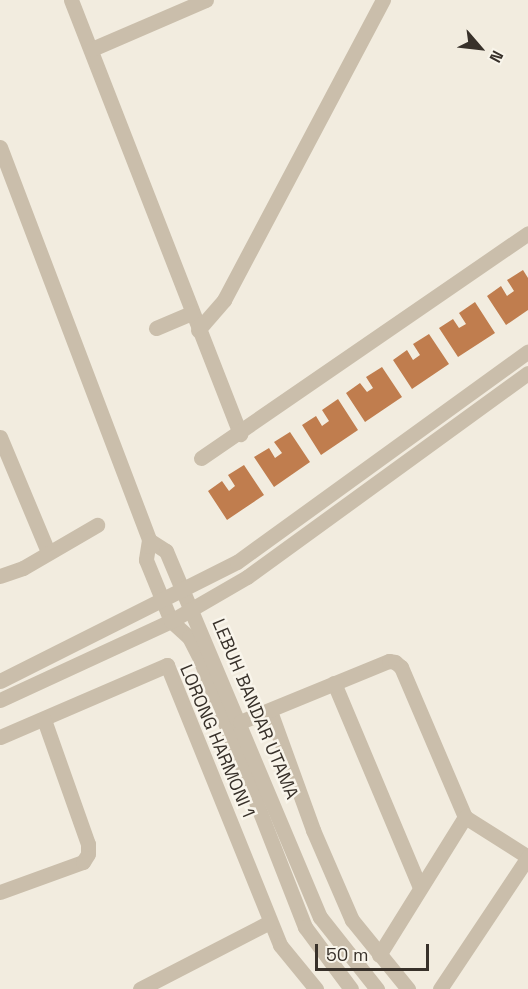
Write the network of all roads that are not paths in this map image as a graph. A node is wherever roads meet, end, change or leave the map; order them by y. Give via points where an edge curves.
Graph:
1 (71, 0) edge
2 (206, 0) edge
3 (383, 0) edge
4 (92, 49) junction
5 (0, 147) edge
6 (528, 232) edge
7 (192, 313) junction
8 (156, 328) dead end
9 (198, 330) junction
10 (528, 351) edge
11 (528, 373) edge
12 (240, 434) junction
13 (0, 436) edge
14 (201, 458) dead end
15 (98, 525) dead end
16 (149, 540) junction
17 (48, 552) junction
18 (0, 576) edge
19 (183, 590) junction
20 (163, 602) junction
21 (192, 609) junction
22 (171, 621) junction
23 (0, 681) edge
24 (334, 682) junction
25 (0, 700) edge
26 (270, 711) junction
27 (44, 720) junction
28 (240, 722) junction
29 (0, 737) edge
30 (465, 817) junction
31 (291, 843) junction
32 (275, 846) junction
33 (526, 864) edge
34 (420, 888) junction
35 (0, 892) edge
36 (270, 922) junction
37 (379, 955) junction
38 (140, 989) edge
39 (316, 989) edge
40 (351, 989) edge
41 (377, 989) edge
42 (408, 989) edge
43 (440, 989) edge

1 - 4 street
2 - 4 street
3 - 9 street via 224,300
4 - 7 street
5 - 16 street
6 - 12 street
7 - 8 street
7 - 9 street
9 - 12 street
10 - 19 street via 237,562
11 - 21 street via 247,577
12 - 14 street
13 - 17 street
15 - 17 street
16 - 19 street, LEBUH BANDAR UTAMA via 166,551
16 - 20 street, LEBUH BANDAR UTAMA via 146,560
17 - 18 street
19 - 20 street
19 - 21 street, LEBUH BANDAR UTAMA
20 - 22 street, LEBUH BANDAR UTAMA
20 - 23 street
21 - 22 street
21 - 28 street, LEBUH BANDAR UTAMA
22 - 25 street
22 - 32 street, LEBUH BANDAR UTAMA via 189,637 200,659
24 - 26 street
24 - 30 street via 388,661 401,666
24 - 34 street
26 - 28 street
26 - 37 street via 313,830 352,920
27 - 29 street, LORONG HARMONI 1
27 - 35 street via 88,844 88,854 83,862
27 - 36 street, LORONG HARMONI 1 via 167,665
28 - 31 street, LEBUH BANDAR UTAMA
30 - 33 street
30 - 34 street
31 - 32 street
31 - 41 street, LEBUH BANDAR UTAMA via 320,917
32 - 40 street, LEBUH BANDAR UTAMA via 304,927
33 - 43 street
34 - 37 street
36 - 38 street
36 - 39 street, LORONG HARMONI 1 via 280,945
37 - 42 street

